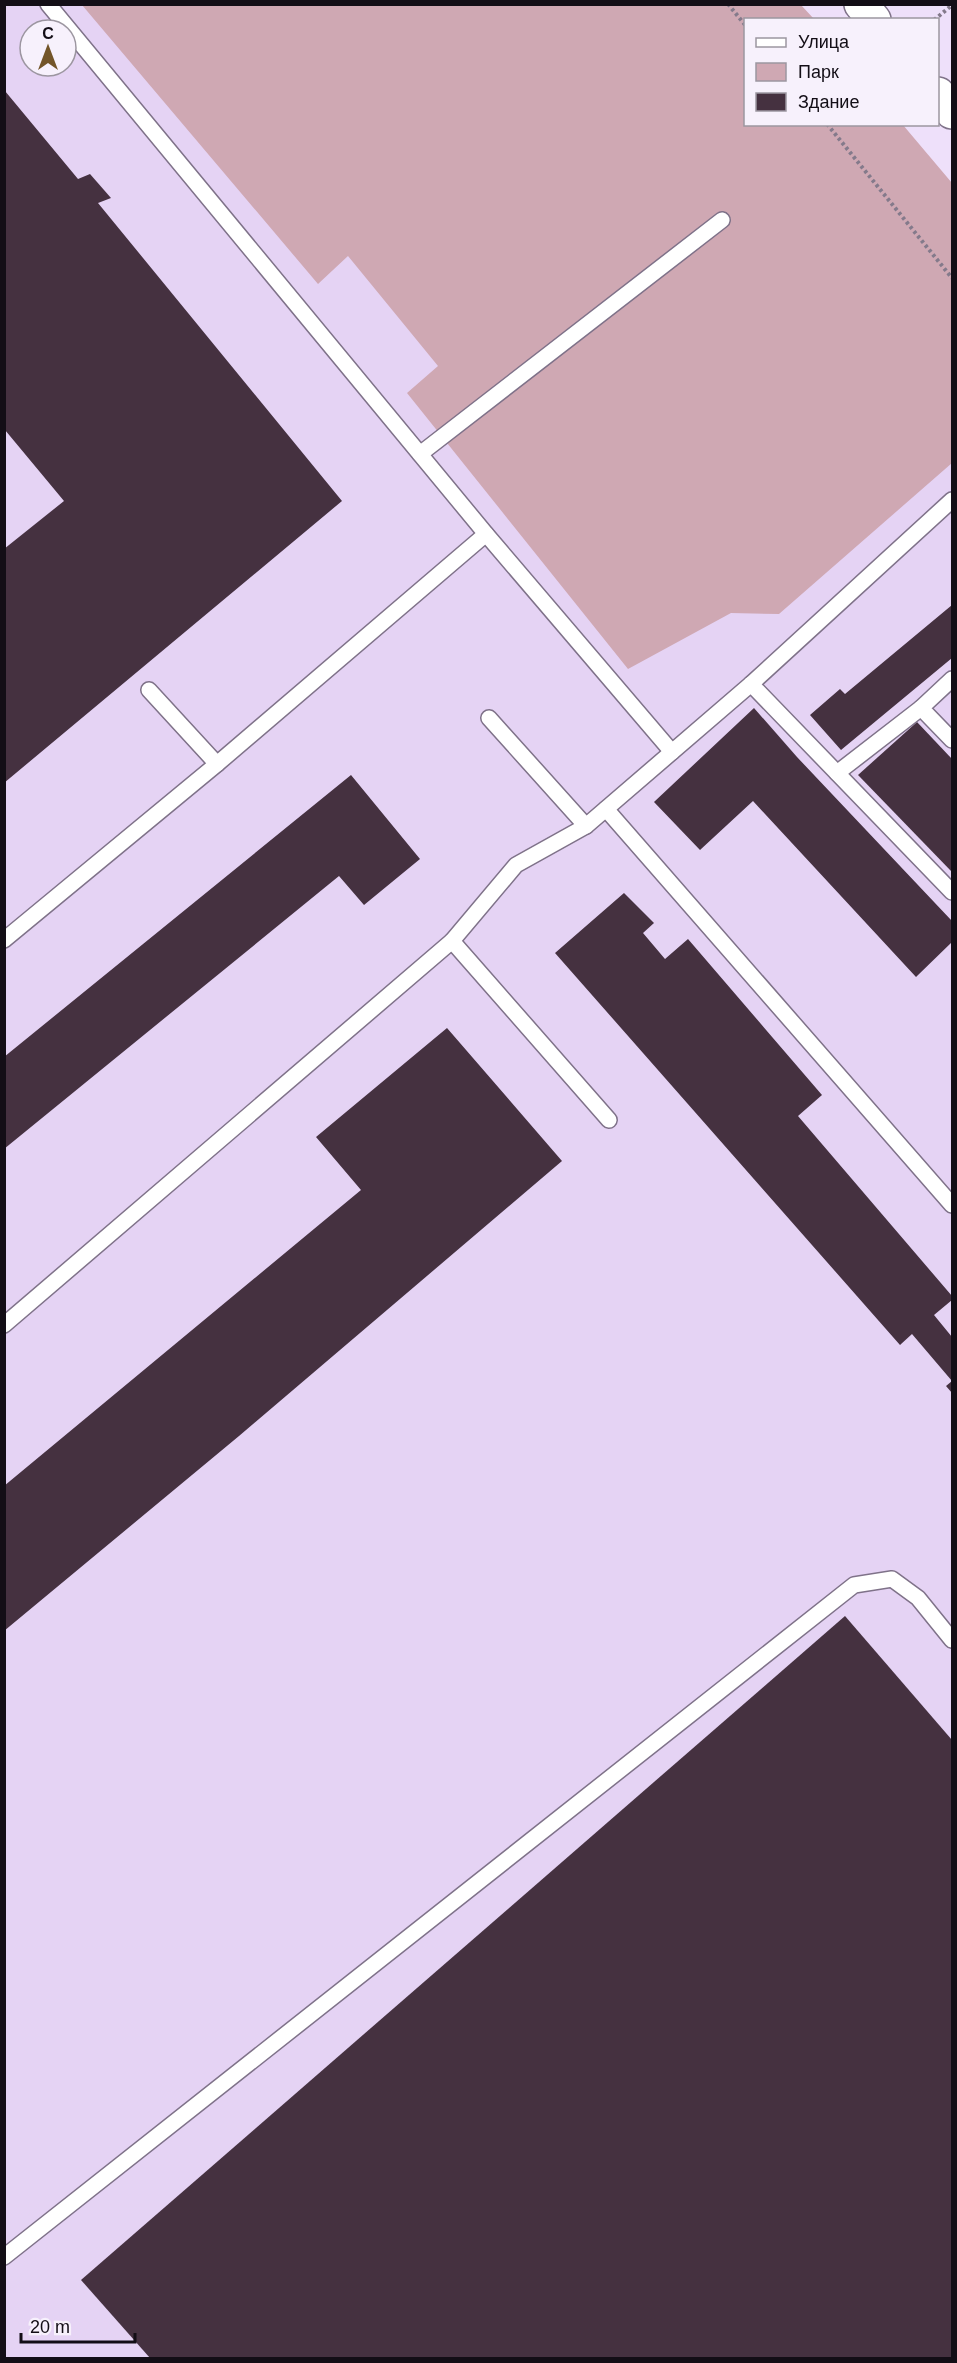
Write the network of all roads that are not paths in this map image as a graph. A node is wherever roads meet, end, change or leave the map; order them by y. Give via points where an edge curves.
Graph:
1 (48, 4) edge
2 (861, 4) edge
3 (872, 18) edge
4 (939, 95) edge
5 (952, 112) edge
6 (722, 220) dead end
7 (420, 454) junction
8 (952, 500) edge
9 (486, 534) junction
10 (952, 679) edge
11 (751, 684) junction
12 (149, 690) dead end
13 (921, 708) junction
14 (489, 718) dead end
15 (952, 740) edge
16 (672, 752) junction
17 (217, 764) junction
18 (837, 773) junction
19 (606, 809) junction
20 (586, 826) junction
21 (952, 892) edge
22 (4, 940) edge
23 (452, 941) junction
24 (609, 1120) dead end
25 (952, 1205) edge
26 (6, 1322) edge
27 (952, 1640) edge
28 (4, 2256) edge

1 - 7 lane
2 - 3 main road
4 - 5 main road
6 - 7 lane
7 - 9 lane
8 - 11 lane
9 - 16 lane
9 - 17 lane
10 - 13 lane
11 - 16 lane
11 - 18 lane
12 - 17 lane
13 - 15 lane
13 - 18 lane
14 - 20 lane
16 - 19 lane
17 - 22 lane
18 - 21 lane
19 - 20 lane
19 - 25 lane
20 - 23 lane via 516,865
23 - 24 lane
23 - 26 lane
27 - 28 lane via 918,1599 892,1579 854,1584

